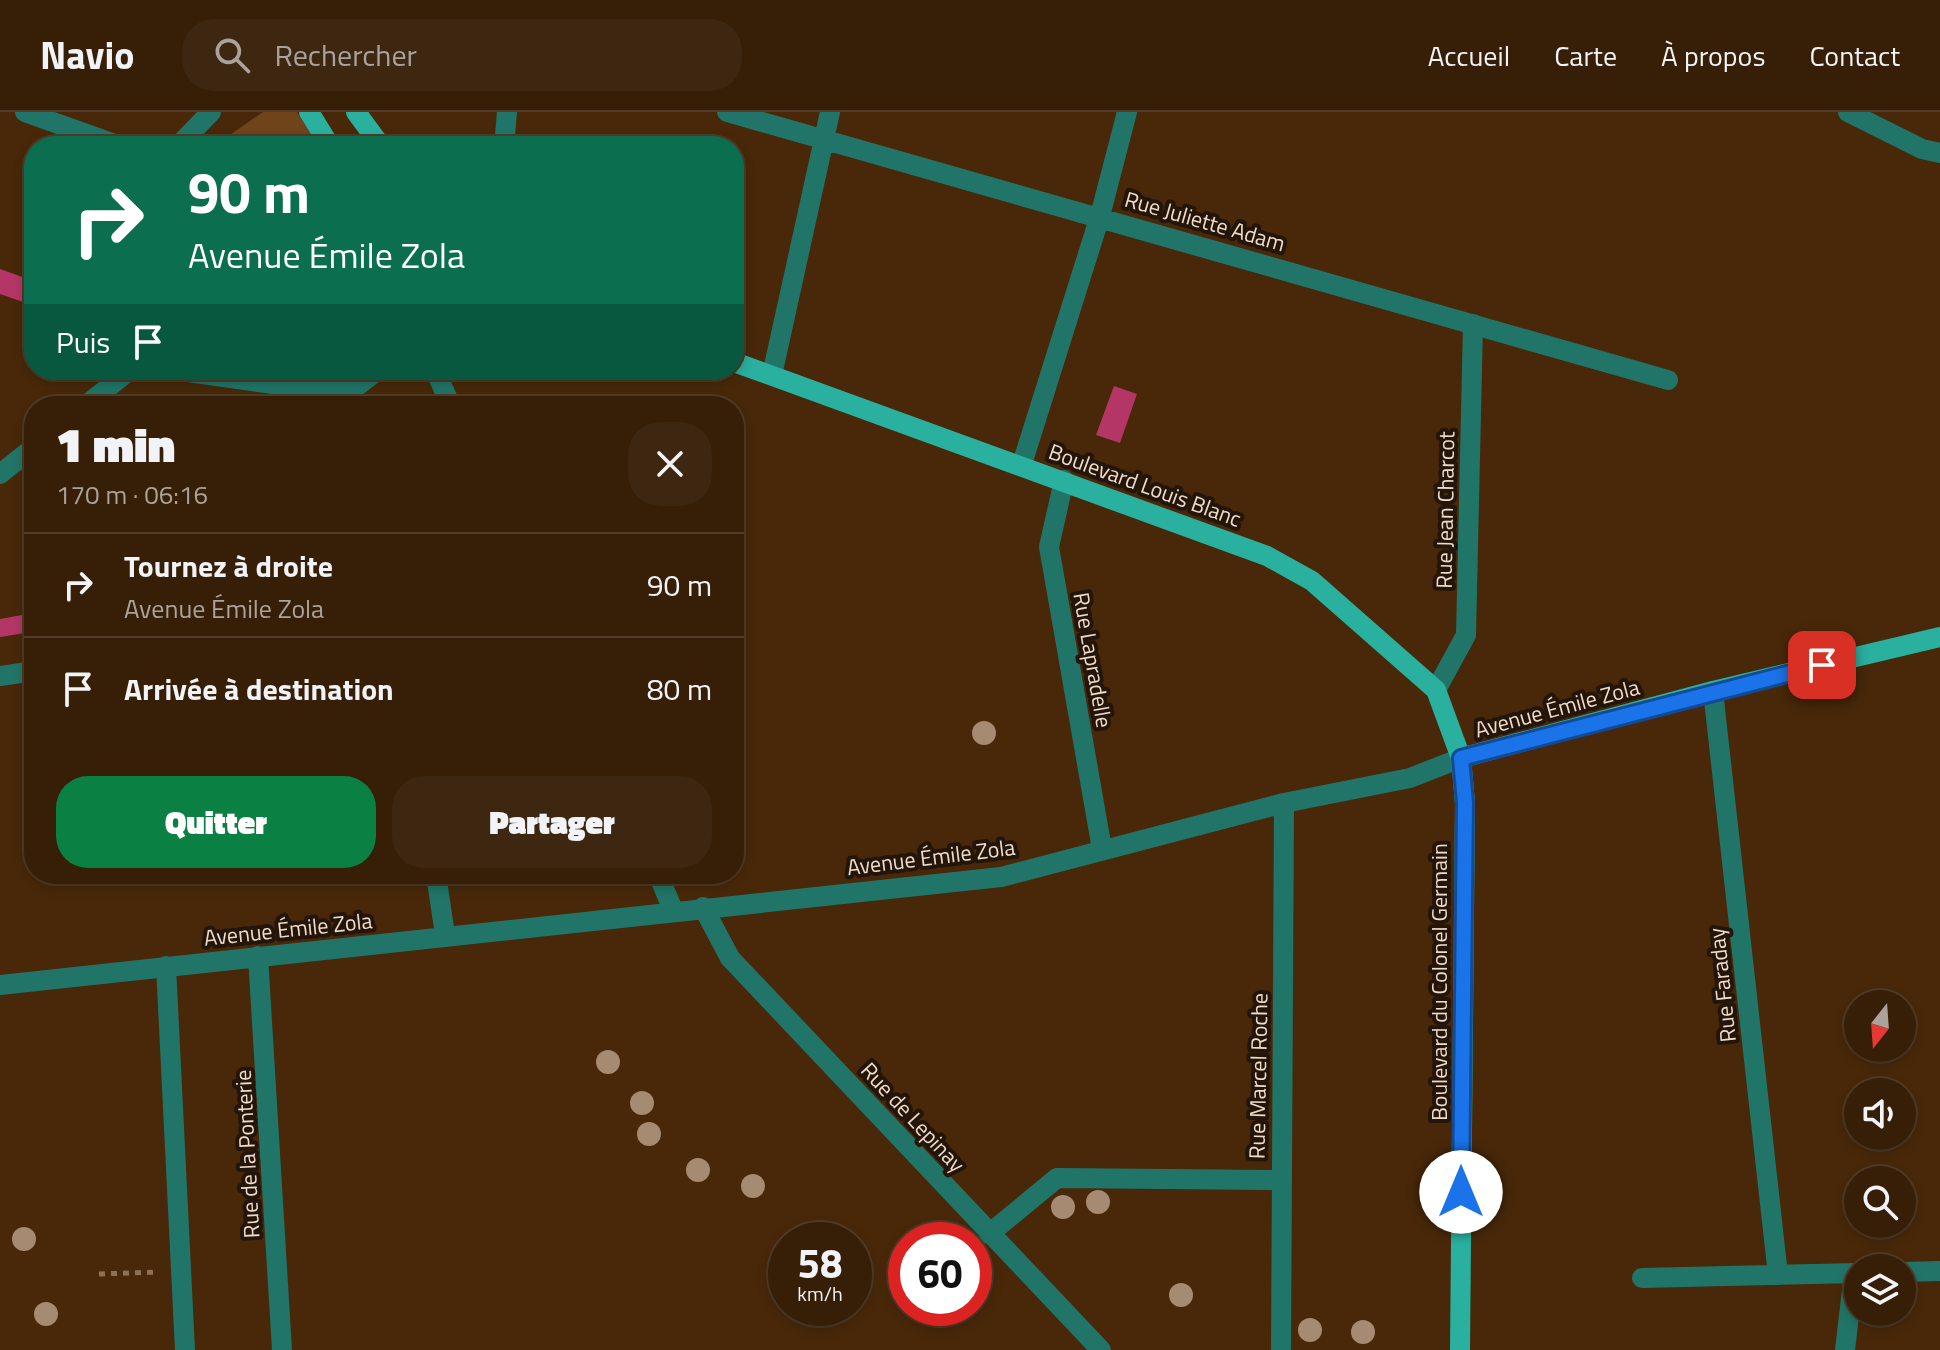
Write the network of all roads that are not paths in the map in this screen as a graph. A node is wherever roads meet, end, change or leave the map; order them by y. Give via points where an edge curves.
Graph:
1 (25, 112) edge
2 (211, 112) edge
3 (309, 112) edge
4 (343, 112) edge
5 (356, 112) edge
6 (507, 112) edge
7 (727, 112) edge
8 (830, 112) edge
9 (1127, 112) edge
10 (1848, 112) edge
11 (92, 136) edge
12 (188, 136) edge
13 (324, 136) edge
14 (371, 136) edge
15 (373, 136) edge
16 (505, 136) edge
17 (824, 140) junction
18 (1940, 153) edge
19 (1100, 216) junction
20 (1473, 324) junction
21 (744, 365) edge
22 (772, 375) junction
23 (118, 380) edge
24 (245, 380) edge
25 (370, 380) edge
26 (1668, 380) dead end
27 (98, 396) edge
28 (345, 396) edge
29 (357, 396) edge
30 (24, 455) edge
31 (1022, 464) junction
32 (0, 474) edge
33 (1064, 480) junction
34 (1940, 637) edge
35 (24, 672) edge
36 (0, 676) edge
37 (1436, 690) junction
38 (1713, 691) junction
39 (1461, 758) junction
40 (1284, 803) junction
41 (1102, 849) junction
42 (437, 884) edge
43 (662, 884) edge
44 (703, 907) junction
45 (673, 910) junction
46 (445, 935) junction
47 (258, 956) junction
48 (166, 966) junction
49 (0, 985) edge
50 (1281, 1180) junction
51 (978, 1222) edge
52 (992, 1232) edge
53 (992, 1237) edge
54 (1940, 1271) edge
55 (1916, 1272) edge
56 (1844, 1273) edge
57 (1778, 1275) junction
58 (1642, 1278) dead end
59 (1848, 1326) edge
60 (185, 1350) edge
61 (282, 1350) edge
62 (1101, 1350) edge
63 (1281, 1350) edge
64 (1460, 1350) edge
65 (1845, 1350) edge

1 - 11 street
2 - 12 street
3 - 13 main road
4 - 14 street
5 - 15 main road
6 - 16 street
7 - 17 street, Rue Juliette Adam
8 - 17 street
9 - 19 street
10 - 18 street
17 - 19 street, Rue Juliette Adam
17 - 22 street
19 - 20 street, Rue Juliette Adam
19 - 31 street
20 - 26 street, Rue Juliette Adam
20 - 37 street, Rue Jean Charcot via 1466,635
21 - 22 main road, Boulevard Louis Blanc
22 - 31 main road, Boulevard Louis Blanc
23 - 27 street
24 - 28 street
25 - 29 street
30 - 32 street
31 - 33 main road, Boulevard Louis Blanc
33 - 37 main road, Boulevard Louis Blanc via 1267,556 1301,574
33 - 41 street, Rue Lapradelle via 1049,547
34 - 38 main road, Avenue Émile Zola
35 - 36 street
37 - 39 main road, Boulevard Louis Blanc
38 - 39 main road, Avenue Émile Zola
38 - 57 street, Rue Faraday
39 - 40 street, Avenue Émile Zola via 1410,778
39 - 64 main road, Boulevard du Colonel Germain via 1465,817
40 - 41 street, Avenue Émile Zola
40 - 50 street, Rue Marcel Roche
41 - 44 street, Avenue Émile Zola via 1001,877
42 - 46 street
43 - 45 street
44 - 45 street, Avenue Émile Zola
44 - 51 street, Rue de Lepinay via 730,958
45 - 46 street, Avenue Émile Zola via 619,920
46 - 47 street, Avenue Émile Zola
47 - 48 street, Avenue Émile Zola
47 - 61 street, Rue de la Ponterie
48 - 49 street, Avenue Émile Zola
48 - 60 street
50 - 52 street via 1057,1178
50 - 63 street, Rue Marcel Roche
53 - 62 street, Rue de Lepinay
54 - 55 street
56 - 57 street
57 - 58 street
59 - 65 street

